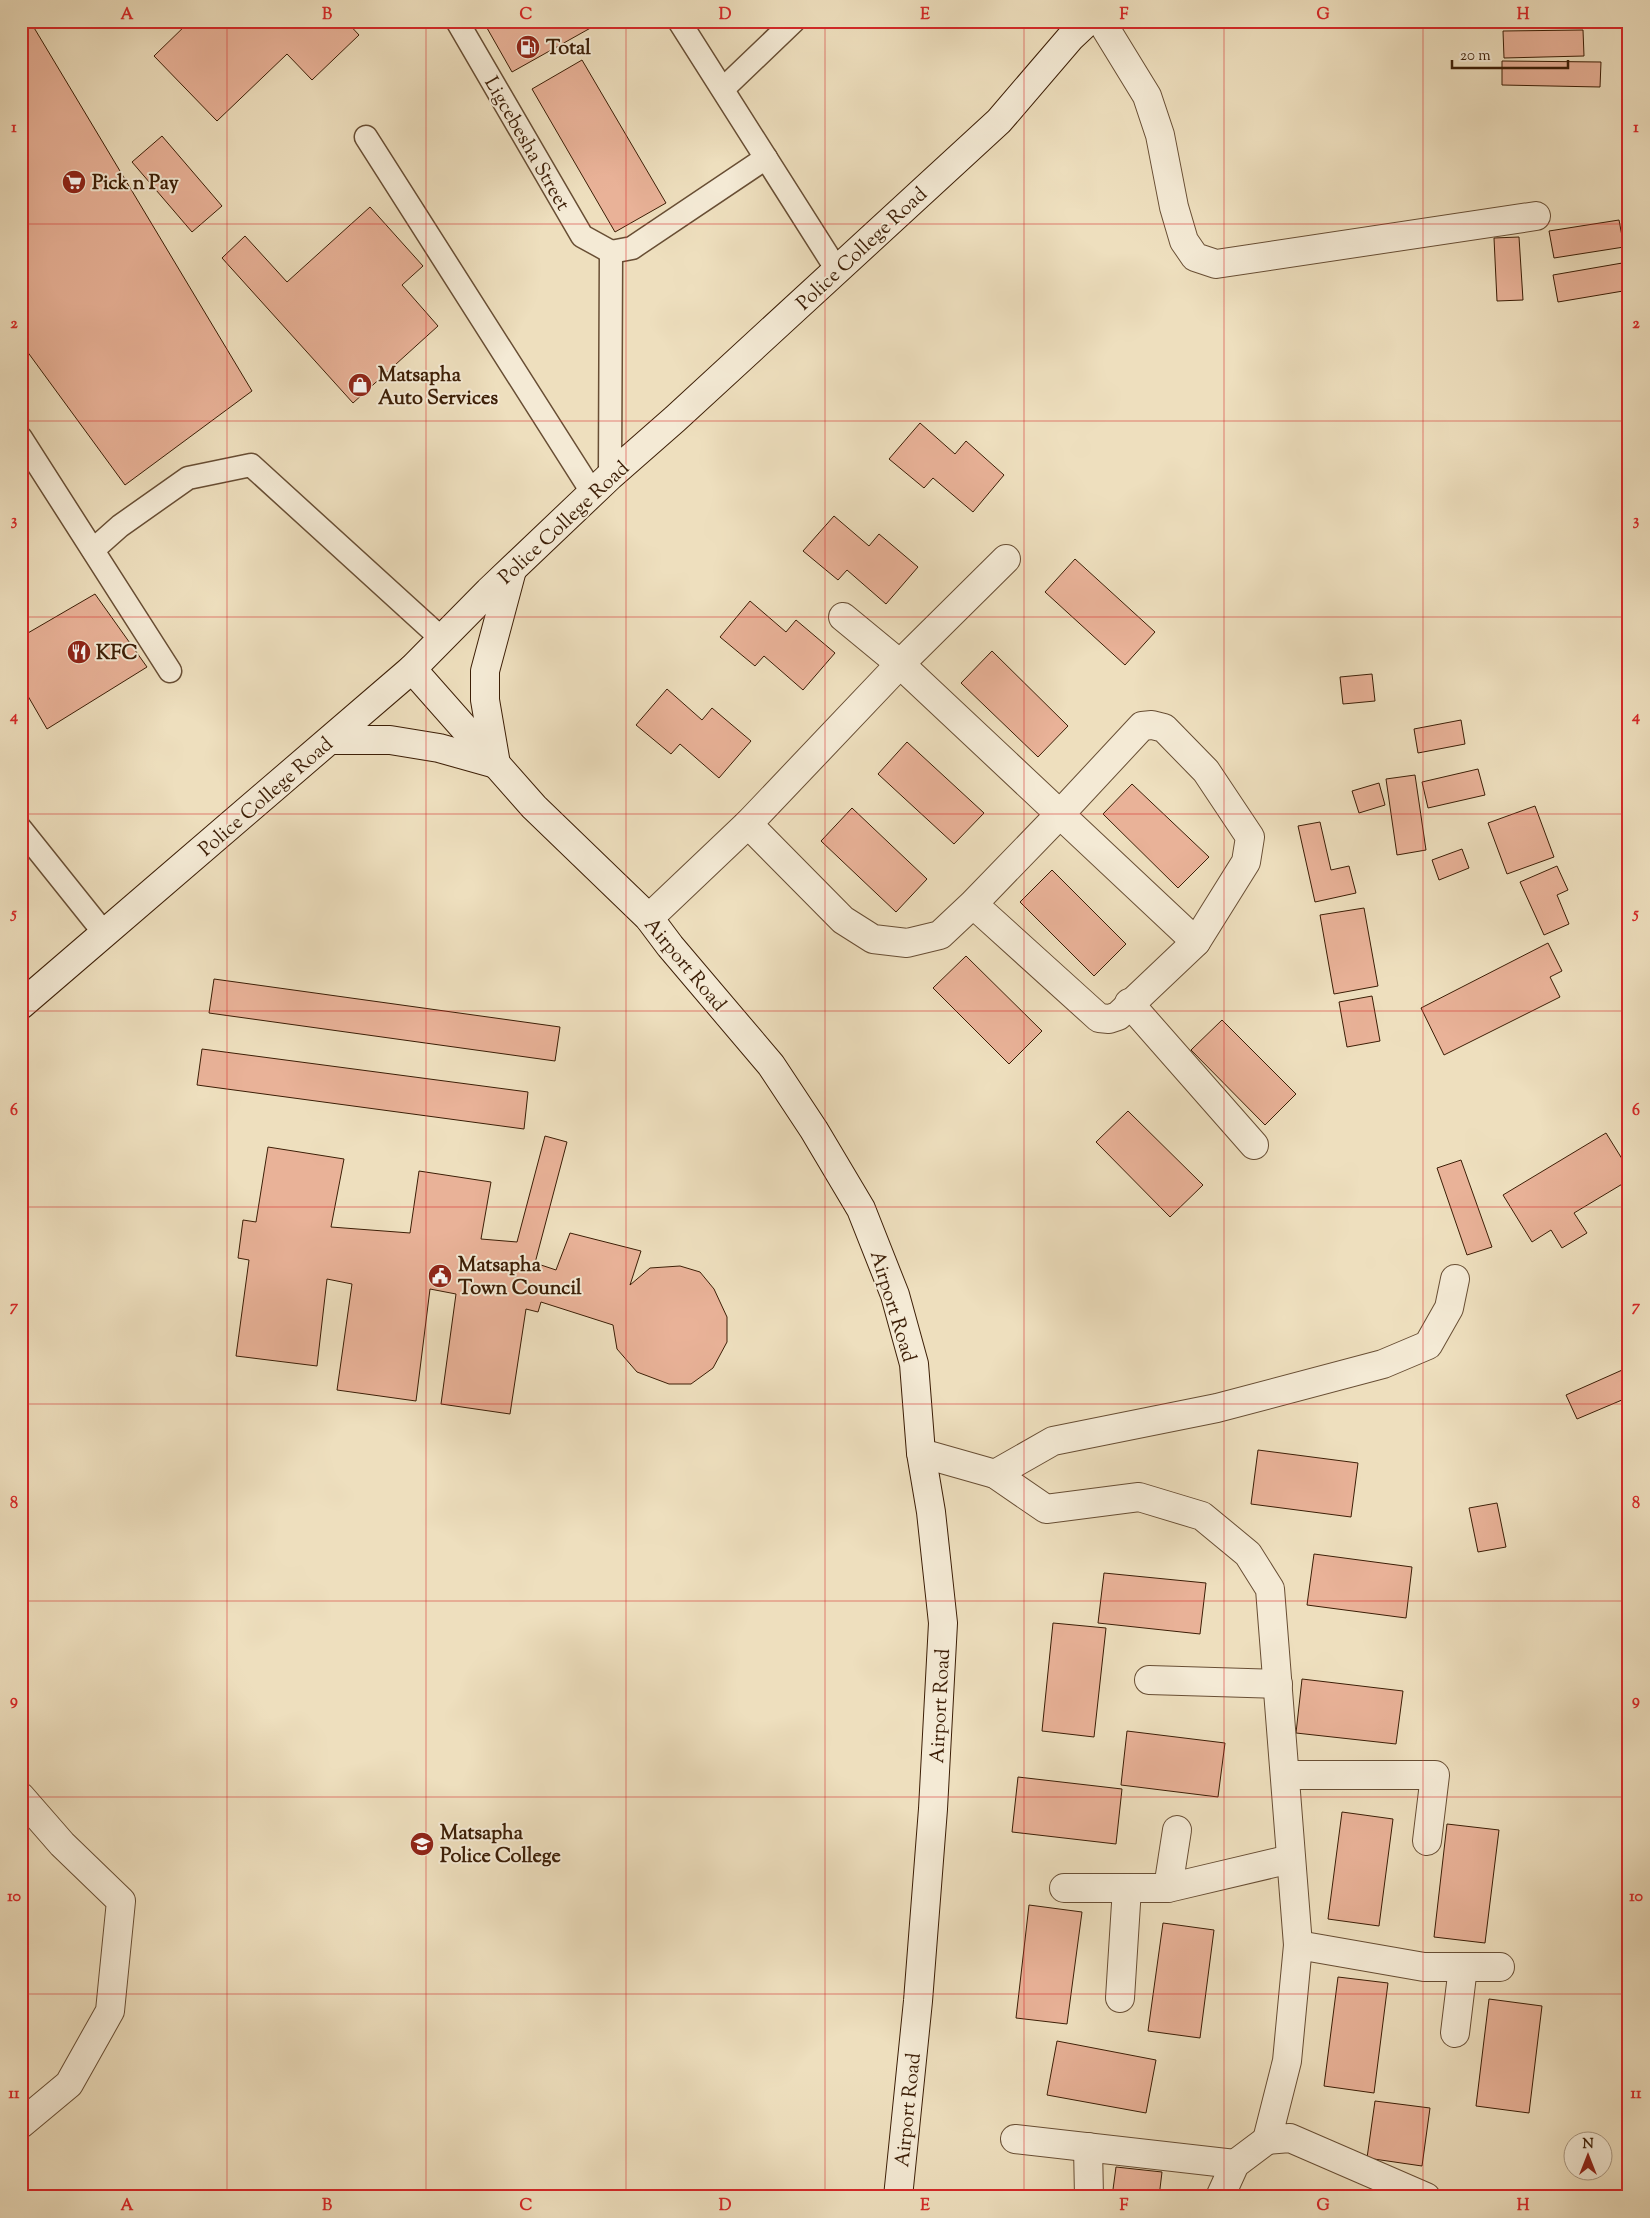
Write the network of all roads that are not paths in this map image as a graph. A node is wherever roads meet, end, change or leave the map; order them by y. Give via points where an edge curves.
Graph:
1 (457, 21) edge
2 (679, 21) edge
3 (794, 21) edge
4 (1101, 21) edge
5 (1074, 27) edge
6 (723, 89) junction
7 (366, 137) dead end
8 (766, 158) junction
9 (1536, 216) dead end
10 (611, 252) junction
11 (837, 270) junction
12 (21, 438) edge
13 (601, 484) junction
14 (93, 550) junction
15 (1006, 559) dead end
16 (512, 570) junction
17 (843, 617) dead end
18 (442, 639) junction
19 (900, 664) junction
20 (412, 669) junction
21 (170, 671) dead end
22 (331, 740) junction
23 (496, 764) junction
24 (1061, 813) junction
25 (748, 824) junction
26 (21, 829) edge
27 (973, 904) junction
28 (649, 918) junction
29 (105, 934) junction
30 (1196, 942) junction
31 (1130, 1003) junction
32 (21, 1005) edge
33 (1254, 1145) dead end
34 (1455, 1278) dead end
35 (921, 1453) junction
36 (995, 1474) junction
37 (1149, 1680) dead end
38 (1278, 1684) junction
39 (1285, 1775) junction
40 (21, 1796) edge
41 (1177, 1830) dead end
42 (1427, 1841) dead end
43 (1291, 1859) junction
44 (1064, 1888) dead end
45 (1126, 1888) junction
46 (1168, 1888) junction
47 (1298, 1945) junction
48 (1500, 1966) dead end
49 (1462, 1967) junction
50 (1120, 1998) dead end
51 (1455, 2033) dead end
52 (21, 2124) edge
53 (1015, 2139) dead end
54 (1267, 2140) junction
55 (1088, 2147) junction
56 (1235, 2164) junction
57 (898, 2197) edge
58 (1089, 2197) edge
59 (1220, 2197) edge
60 (1426, 2197) edge

1 - 10 lane, Ligcebesha Street via 582,236
2 - 6 lane
3 - 6 lane
4 - 9 street via 1147,96 1160,135 1184,241 1195,257 1216,264
5 - 11 street, Police College Road via 999,122
6 - 8 lane
7 - 13 lane
8 - 10 lane via 632,248
8 - 11 lane
10 - 13 lane
11 - 13 street, Police College Road
12 - 14 lane
13 - 16 street, Police College Road
14 - 18 lane via 120,526 188,478 251,465
14 - 21 lane
15 - 19 street
16 - 18 street, Police College Road
16 - 23 street via 485,671 486,708
17 - 19 street
18 - 20 street, Police College Road
19 - 24 street
19 - 25 street
20 - 22 street, Police College Road
20 - 23 street, Airport Road
22 - 23 street via 390,740 440,748
22 - 29 street, Police College Road
23 - 28 street, Airport Road via 534,807
24 - 27 street
24 - 30 street
24 - 30 street via 1142,726 1164,728 1206,771 1250,837 1246,862
25 - 27 street via 843,920 872,939 907,943 940,935
25 - 28 street
26 - 29 lane
27 - 31 street via 1099,1018 1108,1020 1118,1016
28 - 35 street, Airport Road via 771,1065 861,1209 895,1295 914,1364
29 - 32 street, Police College Road
30 - 31 street
31 - 33 street
34 - 36 street via 1449,1308 1428,1345 1384,1364 1217,1408 1053,1441
35 - 36 street
35 - 57 street, Airport Road via 944,1624 918,2001
36 - 38 street via 1046,1509 1139,1497 1202,1516 1248,1554 1270,1589
37 - 38 street
38 - 39 street
39 - 42 street via 1435,1775
39 - 43 street
40 - 52 street via 62,1844 121,1901 110,2011 69,2084
41 - 46 street
43 - 46 street
43 - 47 street
44 - 45 street
45 - 46 street
45 - 50 street
47 - 49 street via 1424,1967
47 - 54 street via 1287,2061
48 - 49 street
49 - 51 street
53 - 55 street
54 - 56 street
54 - 60 street via 1290,2138
55 - 56 street
55 - 58 street
56 - 59 street

